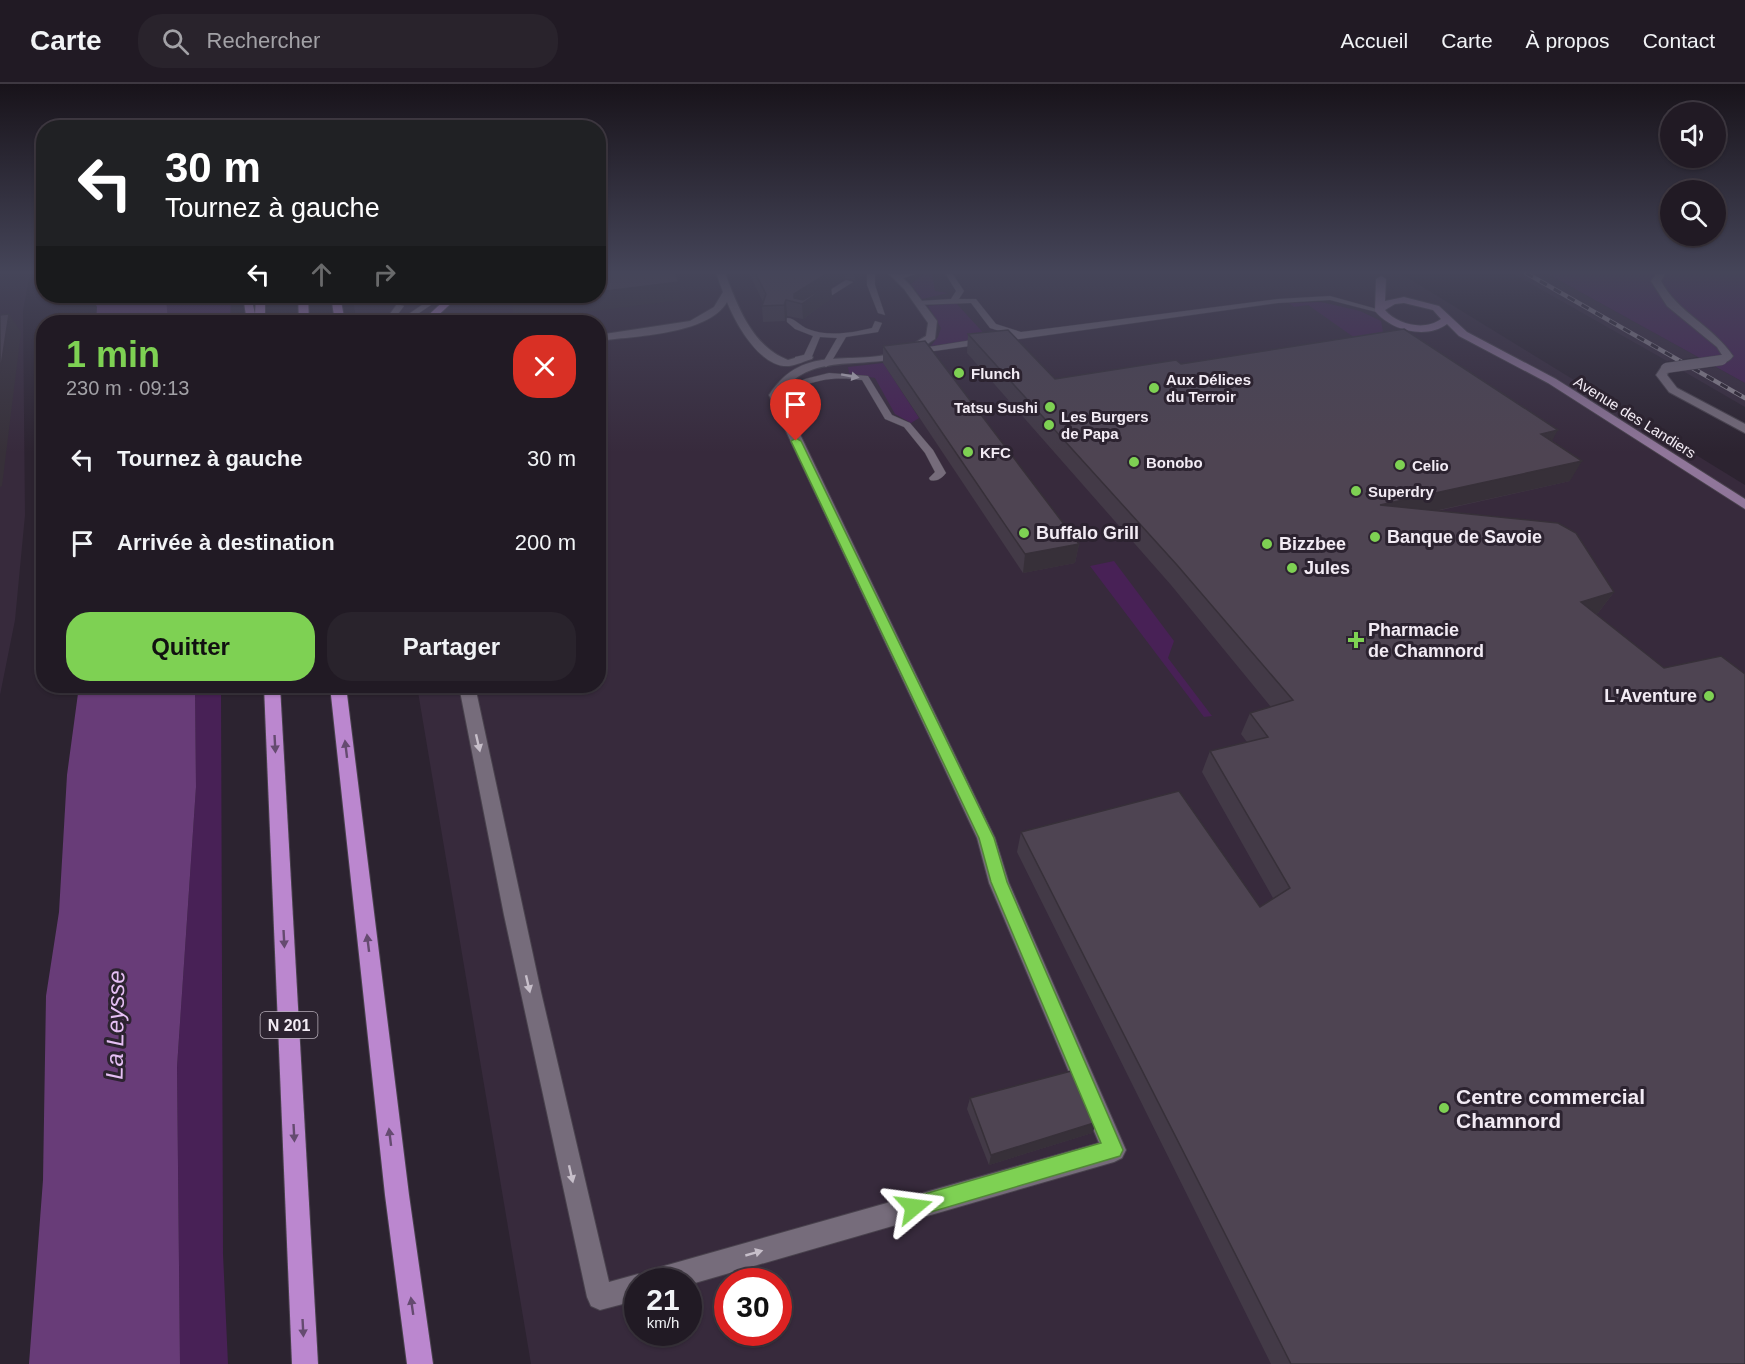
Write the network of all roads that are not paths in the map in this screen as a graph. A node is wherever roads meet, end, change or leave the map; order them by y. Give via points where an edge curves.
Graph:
1 (654, 333) edge
2 (751, 333) edge
3 (818, 333) joint
4 (853, 333) edge
5 (932, 333) edge
6 (999, 333) edge
7 (1013, 333) edge
8 (1037, 333) edge
9 (1435, 333) edge
10 (1461, 333) edge
11 (1708, 333) edge
12 (843, 334) junction
13 (1020, 335) junction
14 (992, 341) junction
15 (606, 343) edge
16 (904, 354) junction
17 (1504, 356) junction
18 (803, 358) joint
19 (826, 364) junction
20 (775, 395) junction
21 (1745, 429) edge
22 (934, 478) dead end
23 (1745, 504) edge
24 (272, 693) edge
25 (339, 693) edge
26 (469, 693) edge
27 (702, 1268) edge
28 (624, 1291) edge
29 (305, 1364) edge
30 (420, 1364) edge

1 - 15 street
2 - 18 street via 761,351 788,363
3 - 12 lane
3 - 18 lane
4 - 12 lane
5 - 16 street via 931,337
6 - 14 lane
7 - 13 lane
8 - 13 lane
9 - 17 main road
10 - 17 main road, Avenue des Landiers
11 - 21 street, bridge via 1720,341 1728,356 1666,368 1661,375 1673,390
12 - 19 lane
13 - 14 lane
14 - 16 lane
16 - 19 street
17 - 23 main road, Avenue des Landiers via 1552,381
19 - 20 street via 806,366 779,385
20 -> 22 lane via 814,377 840,374 865,378 888,417 907,425 929,452 941,473
27 -> 20 street via 1114,1150 999,882 986,838
24 -> 29 highway, N 201
30 -> 25 highway
26 -> 28 street via 515,927 600,1297

